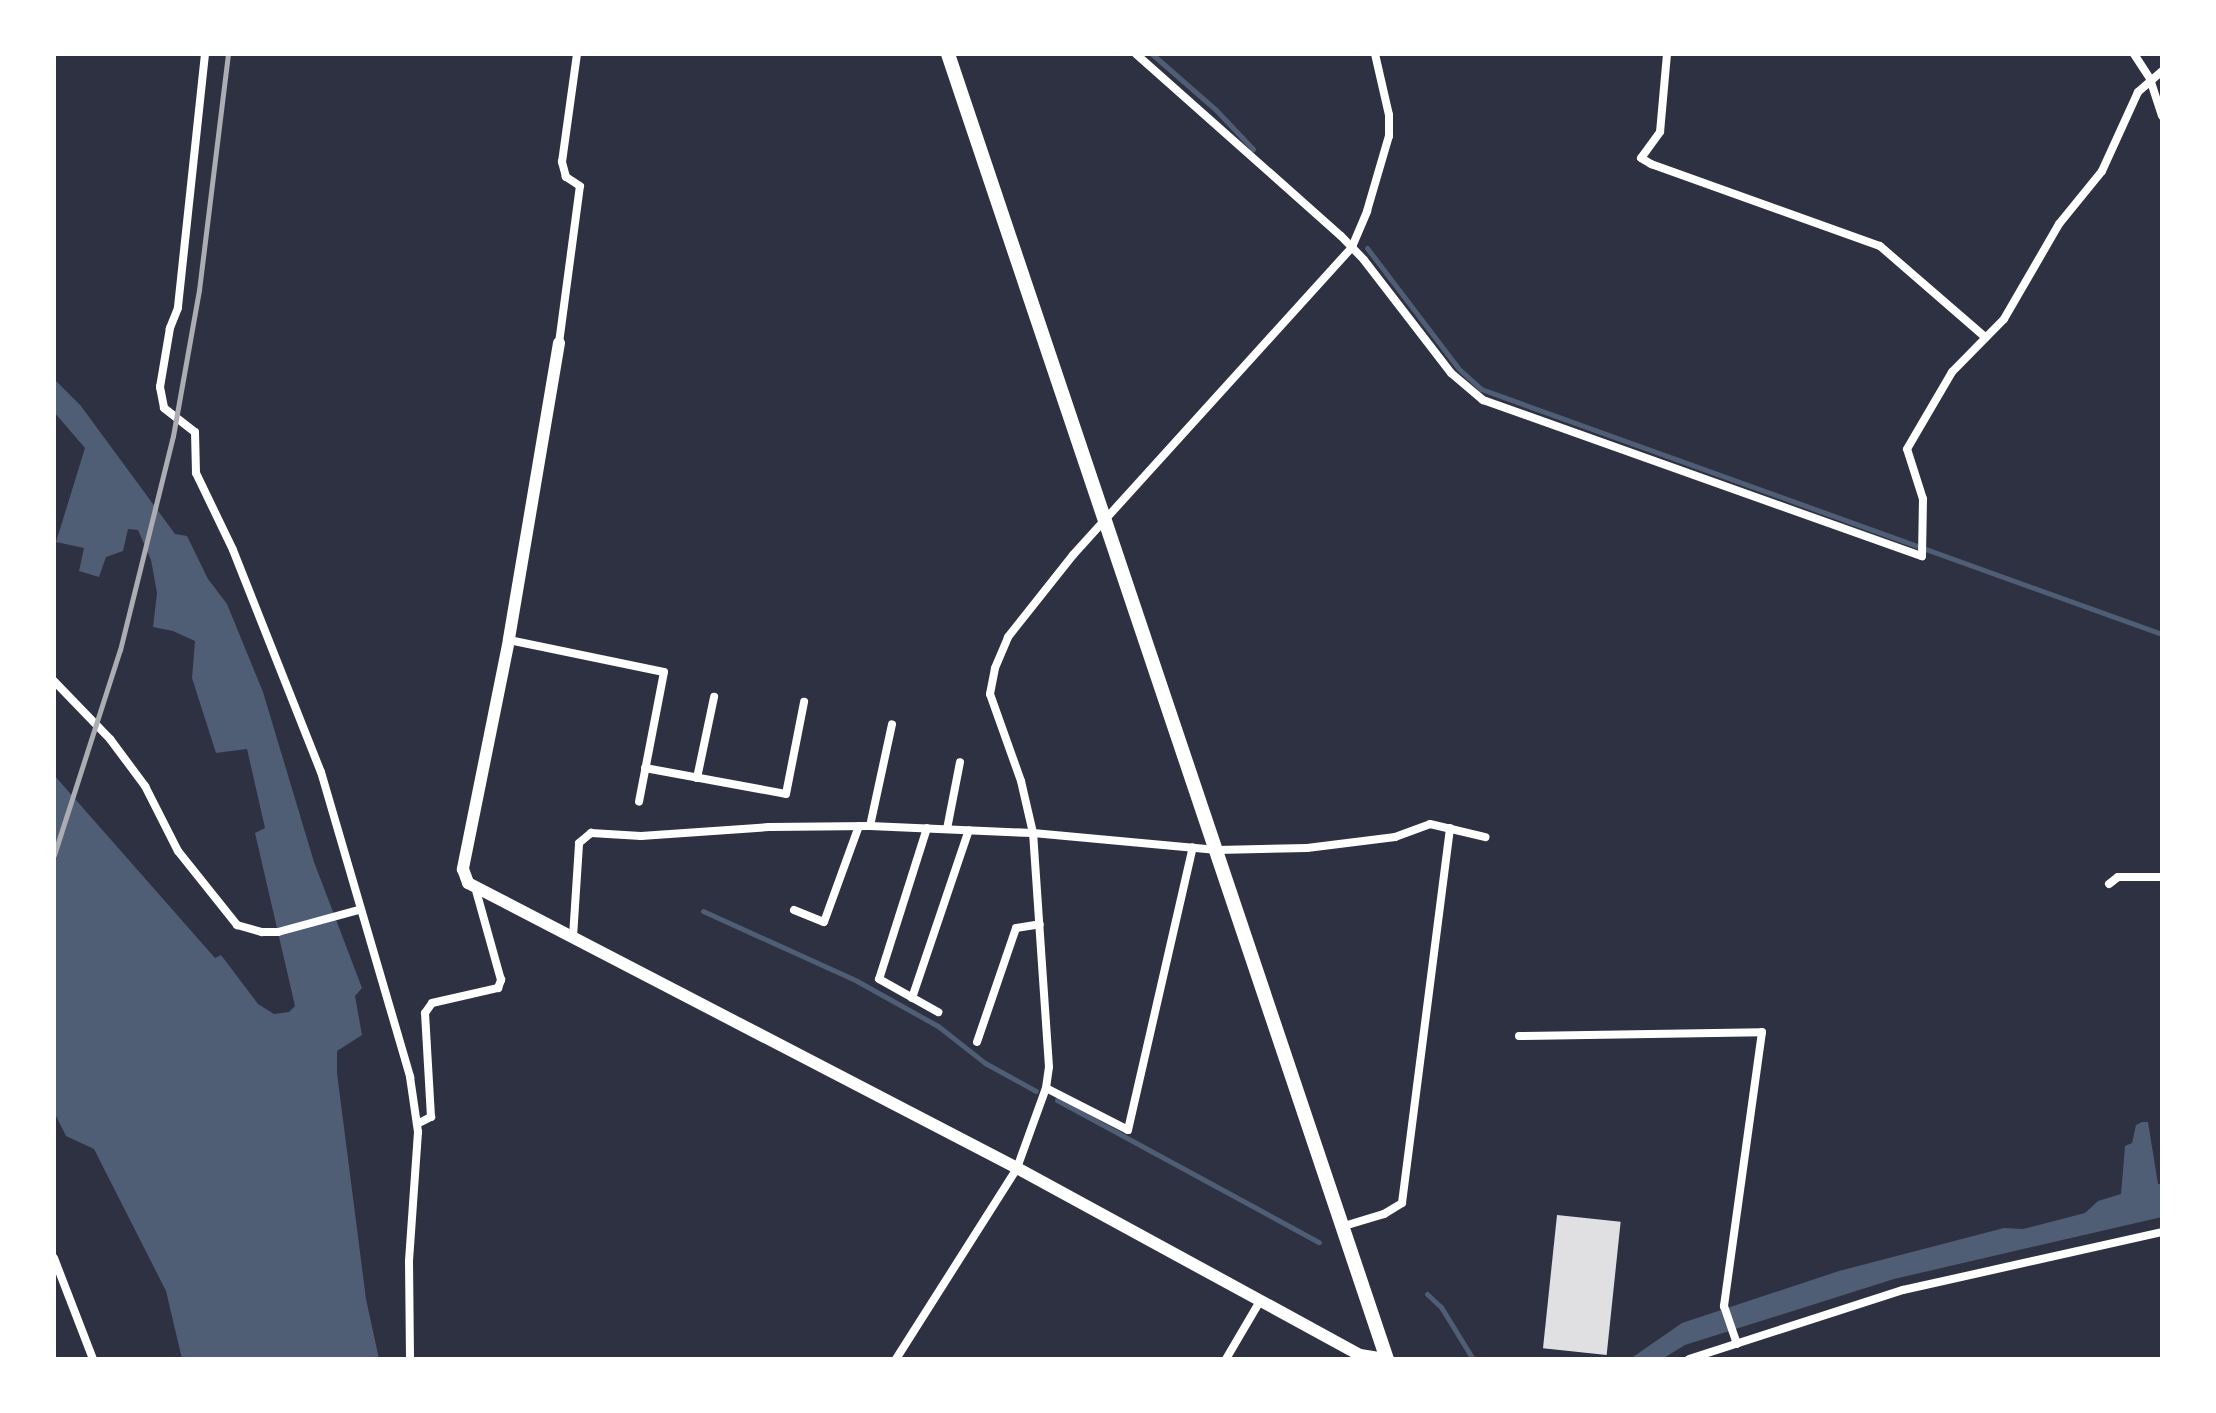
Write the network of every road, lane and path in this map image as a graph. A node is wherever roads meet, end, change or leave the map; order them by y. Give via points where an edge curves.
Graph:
1 (205, 54) edge
2 (577, 54) edge
3 (948, 54) edge
4 (1136, 54) edge
5 (1375, 54) edge
6 (1667, 54) edge
7 (2134, 54) edge
8 (2156, 74) edge
9 (2162, 116) edge
10 (1352, 247) junction
11 (1984, 336) junction
12 (559, 343) joint
13 (1107, 519) junction
14 (509, 640) junction
15 (54, 681) edge
16 (714, 697) dead end
17 (804, 702) dead end
18 (892, 724) dead end
19 (960, 762) dead end
20 (645, 768) junction
21 (697, 778) junction
22 (639, 802) dead end
23 (859, 826) junction
24 (870, 826) junction
25 (927, 828) junction
26 (1450, 828) junction
27 (947, 829) junction
28 (969, 830) junction
29 (1033, 833) junction
30 (1485, 837) dead end
31 (1193, 847) junction
32 (1217, 850) junction
33 (2162, 877) edge
34 (2109, 884) dead end
35 (475, 887) junction
36 (359, 910) junction
37 (794, 910) dead end
38 (1040, 924) junction
39 (573, 937) junction
40 (912, 998) junction
41 (938, 1012) dead end
42 (1519, 1036) dead end
43 (977, 1042) dead end
44 (1046, 1088) junction
45 (417, 1124) junction
46 (1017, 1168) junction
47 (1344, 1226) junction
48 (2162, 1232) edge
49 (54, 1258) edge
50 (1260, 1301) junction
51 (1737, 1344) junction
52 (93, 1359) edge
53 (411, 1359) edge
54 (896, 1359) edge
55 (1226, 1359) edge
56 (1386, 1359) edge
57 (1693, 1359) edge

1 - 36 street via 178,308 160,387 164,408 195,432 196,473 233,550 321,772
2 - 12 street via 562,162 566,177 580,186
3 - 13 main road
4 - 10 street
5 - 10 street via 1389,136
6 - 11 street via 1660,132 1641,158 1880,246
7 - 8 street
8 - 9 street
8 - 11 street via 2138,92 2102,171 2059,224 2004,319
10 - 11 street via 1451,373 1483,400 1922,556 1923,499 1907,449 1952,372
10 - 13 street
12 - 14 street
13 - 29 street via 1008,637 995,668 990,694
13 - 32 main road
14 - 20 street via 664,672
14 - 35 street via 463,869
15 - 36 street via 110,739 145,786 178,851 237,925 278,932
16 - 21 street
17 - 21 street via 786,794
18 - 24 street
19 - 27 street
20 - 21 street
20 - 22 street
23 - 24 street
23 - 37 street via 824,922
23 - 39 street via 641,836 591,833 579,843
24 - 25 street
25 - 27 street
25 - 40 street via 879,979
26 - 30 street
26 - 32 street via 1430,824 1395,837 1307,848
26 - 47 street via 1402,1203
27 - 28 street
28 - 29 street
28 - 40 street
29 - 31 street
29 - 38 street
31 - 32 street
31 - 44 street via 1128,1130
32 - 47 main road
33 - 34 street via 2118,877
35 - 39 street
35 - 45 street via 501,980 498,988 432,1003 425,1013 431,1117
36 - 45 street via 405,1056
38 - 43 street via 1016,928
38 - 44 street
39 - 46 street
40 - 41 street
42 - 51 street via 1762,1032 1724,1306
44 - 46 street
45 - 53 street via 409,1261
46 - 50 street
46 - 54 street
47 - 56 main road
48 - 51 street via 1903,1290
49 - 52 street
50 - 55 street
50 - 56 street via 1360,1355
51 - 57 street

